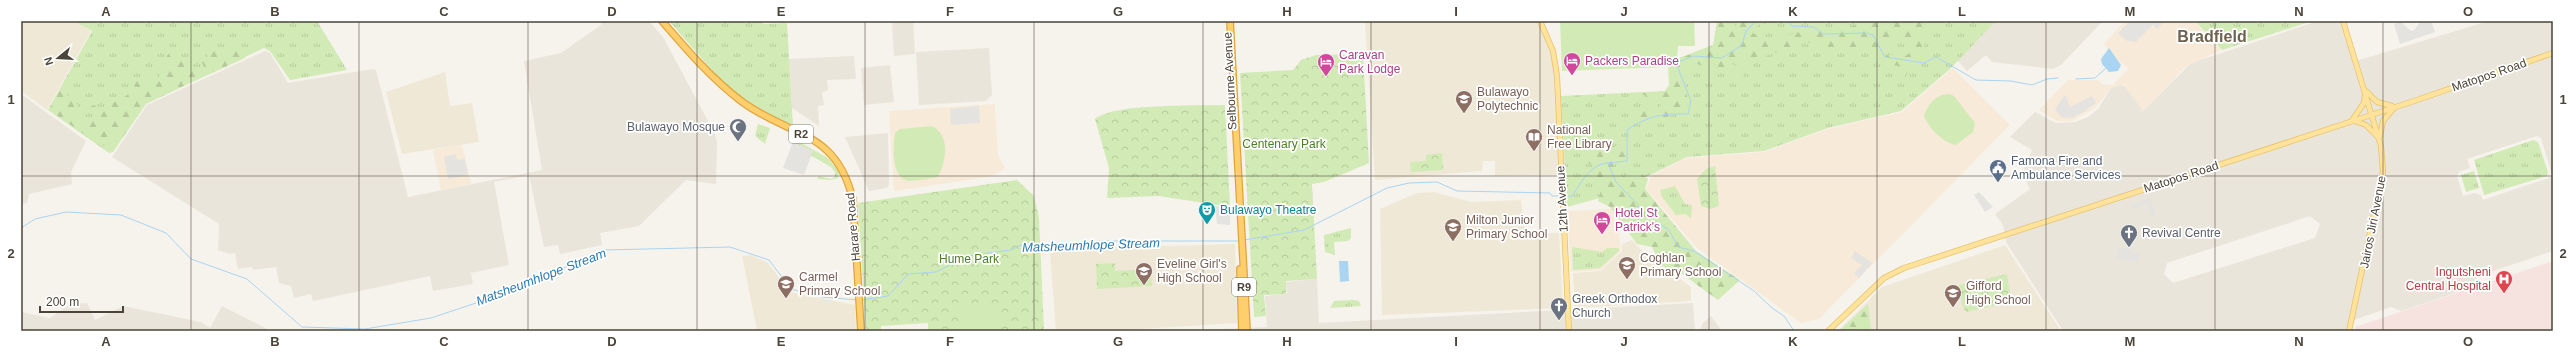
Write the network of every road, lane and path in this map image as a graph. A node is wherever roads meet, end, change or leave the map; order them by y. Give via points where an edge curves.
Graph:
1 (662, 21) edge
2 (1226, 21) edge
3 (1230, 21) edge
4 (1540, 21) edge
5 (2344, 21) edge
6 (2553, 53) edge
7 (2366, 90) junction
8 (2395, 106) junction
9 (2372, 113) junction
10 (2352, 120) junction
11 (2379, 139) junction
12 (1240, 236) junction
13 (1240, 243) junction
14 (861, 331) edge
15 (1242, 331) edge
16 (1247, 331) edge
17 (1569, 331) edge
18 (1828, 331) edge
19 (2349, 331) edge

1 - 14 highway, Harare Road / R2 via 717,82 743,103 821,145 834,156 848,180 853,200
2 - 12 highway, Selbourne Avenue / R9
3 - 12 highway, Selbourne Avenue / R9
4 - 17 main road, 12th Avenue via 1555,61
5 - 7 main road, Jairos Jiri Avenue
6 - 8 main road, Matopos Road
7 - 8 main road via 2377,102
7 - 9 main road, Jairos Jiri Avenue
7 - 10 main road via 2364,103
8 - 9 main road, Matopos Road
8 - 11 main road via 2383,121
9 - 10 main road, Matopos Road
9 - 11 main road, Jairos Jiri Avenue
10 - 11 main road via 2366,125
10 - 18 main road, Matopos Road via 1899,270 1884,278
11 - 19 main road, Jairos Jiri Avenue via 2383,176
12 - 13 highway, R9
13 - 15 highway, R9
13 - 16 highway, R9

